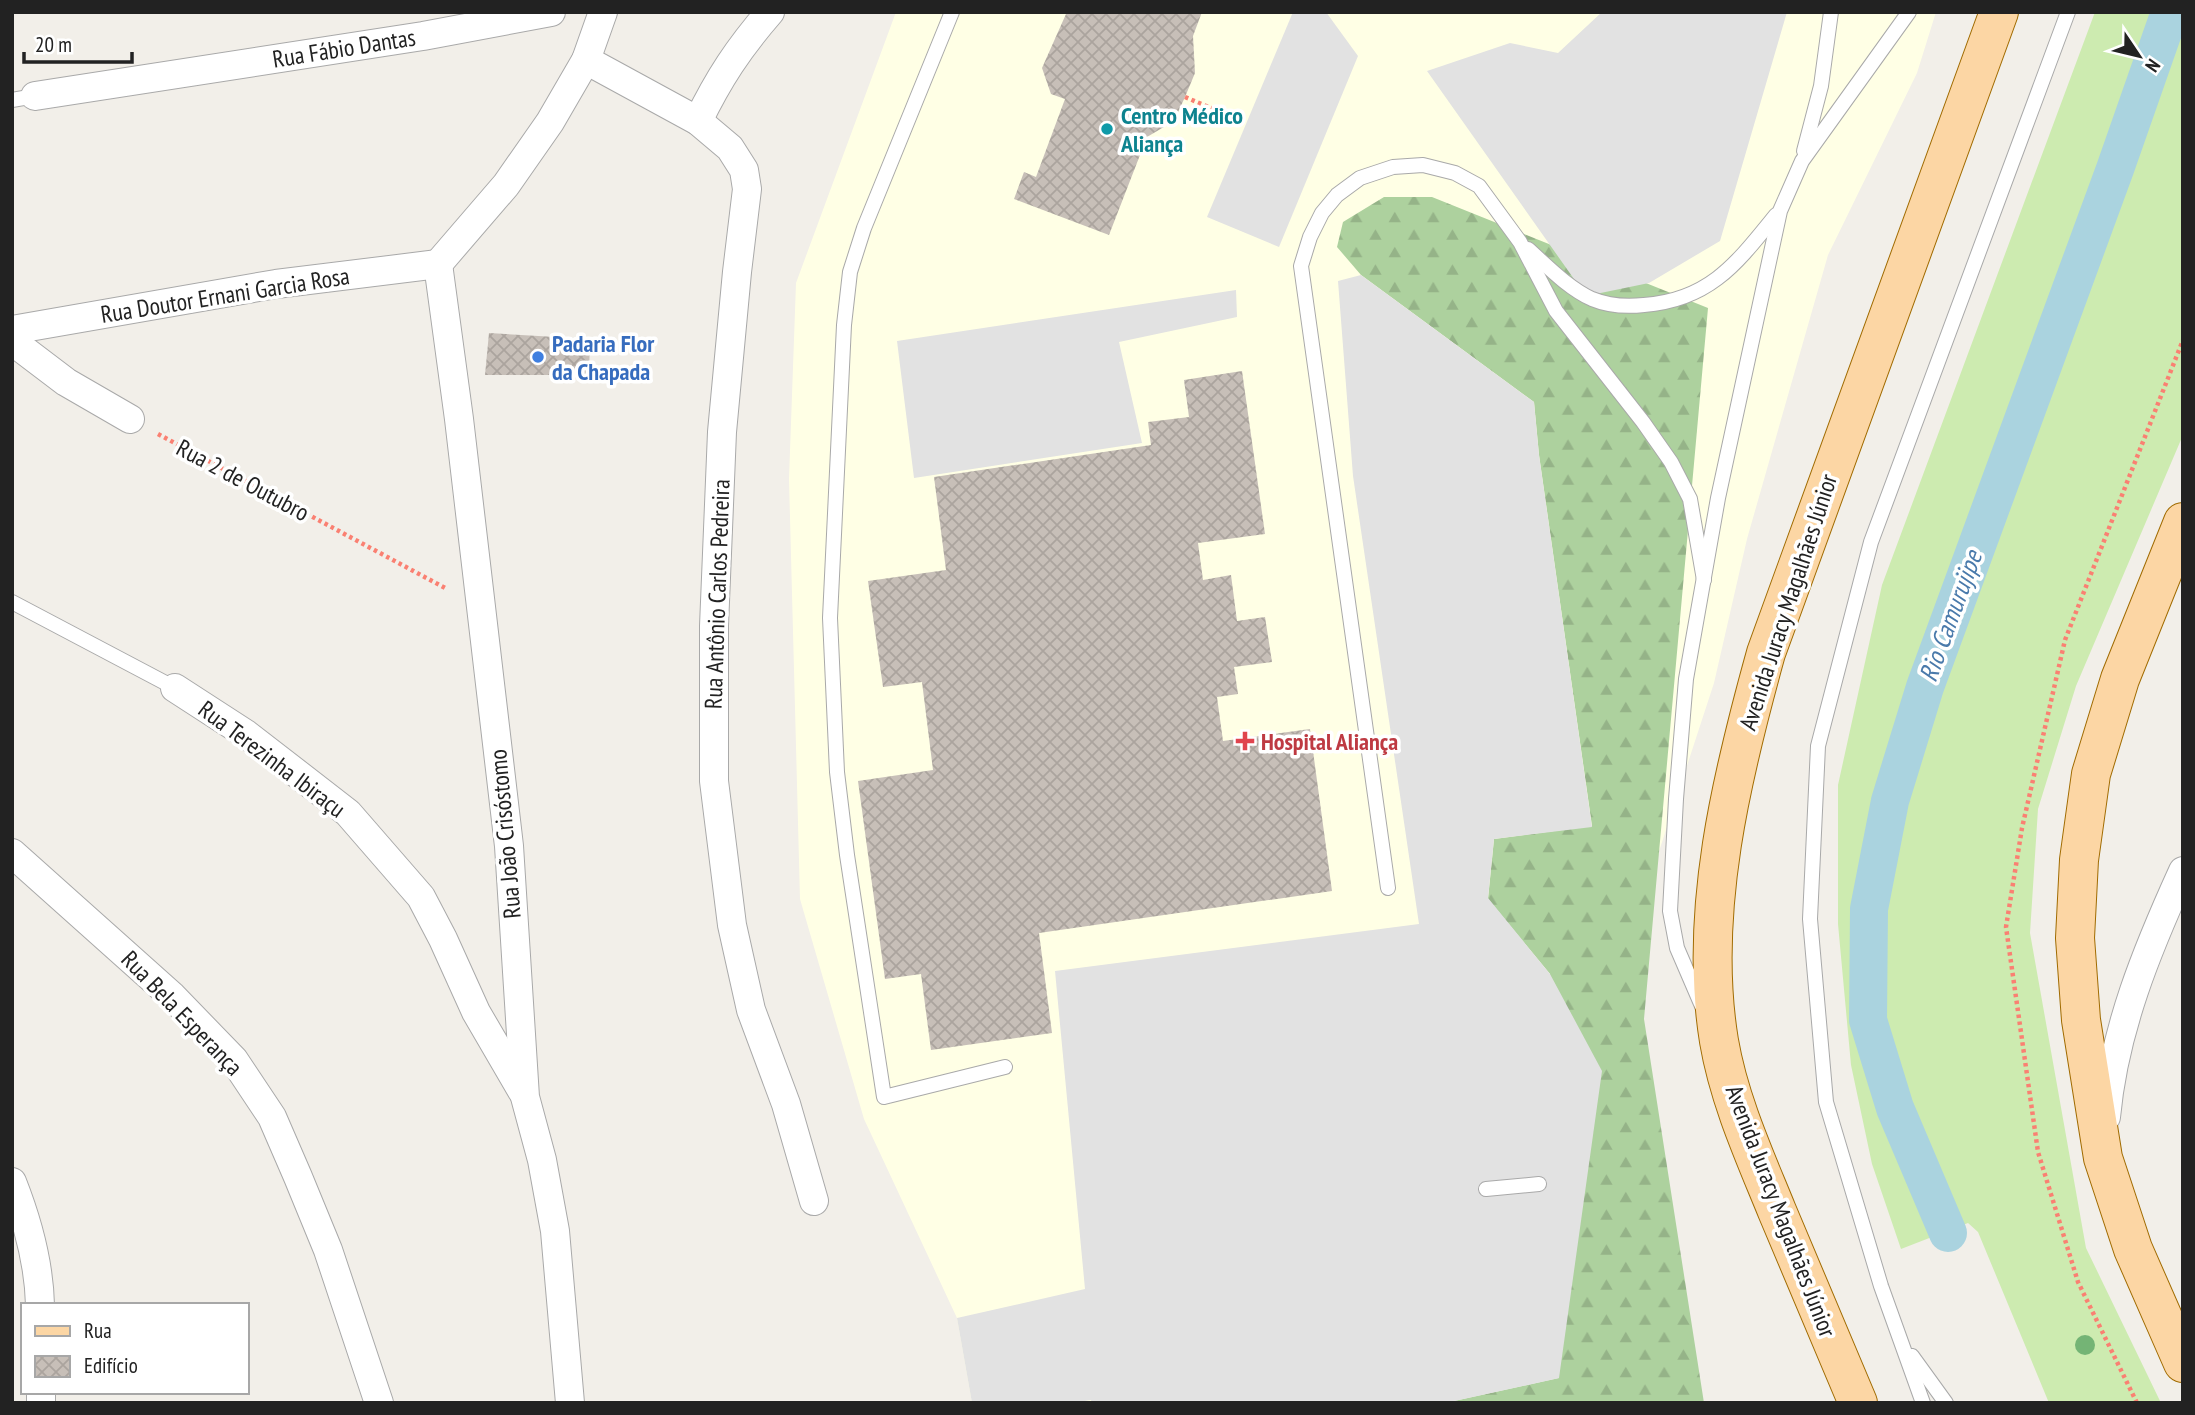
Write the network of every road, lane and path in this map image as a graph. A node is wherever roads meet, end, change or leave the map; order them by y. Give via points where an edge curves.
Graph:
1 (551, 12) edge
2 (603, 12) edge
3 (770, 12) edge
4 (952, 12) edge
5 (1831, 12) edge
6 (1909, 12) edge
7 (2000, 12) edge
8 (2068, 12) edge
9 (586, 60) junction
10 (1185, 97) dead end
11 (23, 98) edge
12 (1218, 111) dead end
13 (698, 121) junction
14 (1802, 161) junction
15 (1780, 211) junction
16 (1520, 242) junction
17 (438, 264) junction
18 (12, 331) edge
19 (12, 341) edge
20 (130, 419) joint
21 (2183, 522) edge
22 (1704, 580) junction
23 (12, 602) edge
24 (481, 607) junction
25 (175, 688) joint
26 (12, 853) edge
27 (2183, 871) edge
28 (1388, 888) dead end
29 (1719, 1041) junction
30 (1005, 1067) dead end
31 (526, 1097) junction
32 (2103, 1158) junction
33 (12, 1182) edge
34 (1539, 1184) dead end
35 (1486, 1189) dead end
36 (814, 1201) dead end
37 (40, 1303) edge
38 (1903, 1342) junction
39 (2183, 1363) edge
40 (379, 1403) edge
41 (570, 1403) edge
42 (1858, 1403) edge
43 (1923, 1403) edge
44 (1946, 1403) edge

1 - 11 street, Rua Fábio Dantas
2 - 9 street
3 - 13 street via 740,46
4 - 30 lane via 850,272 830,618 837,772 884,1097
5 - 14 lane via 1821,86
6 - 14 lane
7 - 29 main road, Avenida Juracy Magalhães Júnior via 1766,653 1744,733 1716,893 1713,965
8 - 38 lane via 1871,542 1818,746 1810,919 1826,1102 1881,1286
9 - 13 street, Rua Antônio Carlos Pedreira
9 - 17 street via 506,185
10 - 12 path
13 - 36 street, Rua Antônio Carlos Pedreira via 730,148 744,170 747,189 722,432 713,781 732,925 751,1010 786,1104
14 - 15 lane
15 - 16 lane via 1741,258 1708,287 1667,303 1623,307 1591,299
15 - 22 lane
16 - 22 lane via 1556,311 1671,462 1690,499
16 - 28 lane via 1479,186 1455,173 1423,165 1393,167 1360,178 1337,195 1322,213 1301,266
17 - 18 street, Rua Doutor Ernani Garcia Rosa via 275,284
17 - 24 street, Rua João Crisóstomo
19 - 20 street via 66,382
20 - 24 path, Rua 2 de Outubro
21 - 32 main road via 2116,691 2091,774 2079,860 2075,938 2081,1020
22 - 29 lane via 1686,679 1671,911 1677,948
23 - 25 lane, Rua Terezinha Ibiraçu
24 - 31 street, Rua João Crisóstomo via 509,846
25 - 31 street, Rua Terezinha Ibiraçu via 246,734 348,813 421,897 476,1012
26 - 40 street, Rua Bela Esperança via 172,996 234,1060 272,1117 298,1177 328,1250
27 - 32 street via 2119,1037 2109,1085
29 - 42 main road, Avenida Juracy Magalhães Júnior via 1753,1152
31 - 41 street, Rua João Crisóstomo via 555,1231
32 - 39 main road via 2133,1249
33 - 37 street via 27,1226
34 - 35 lane
38 - 43 lane
38 - 44 lane

